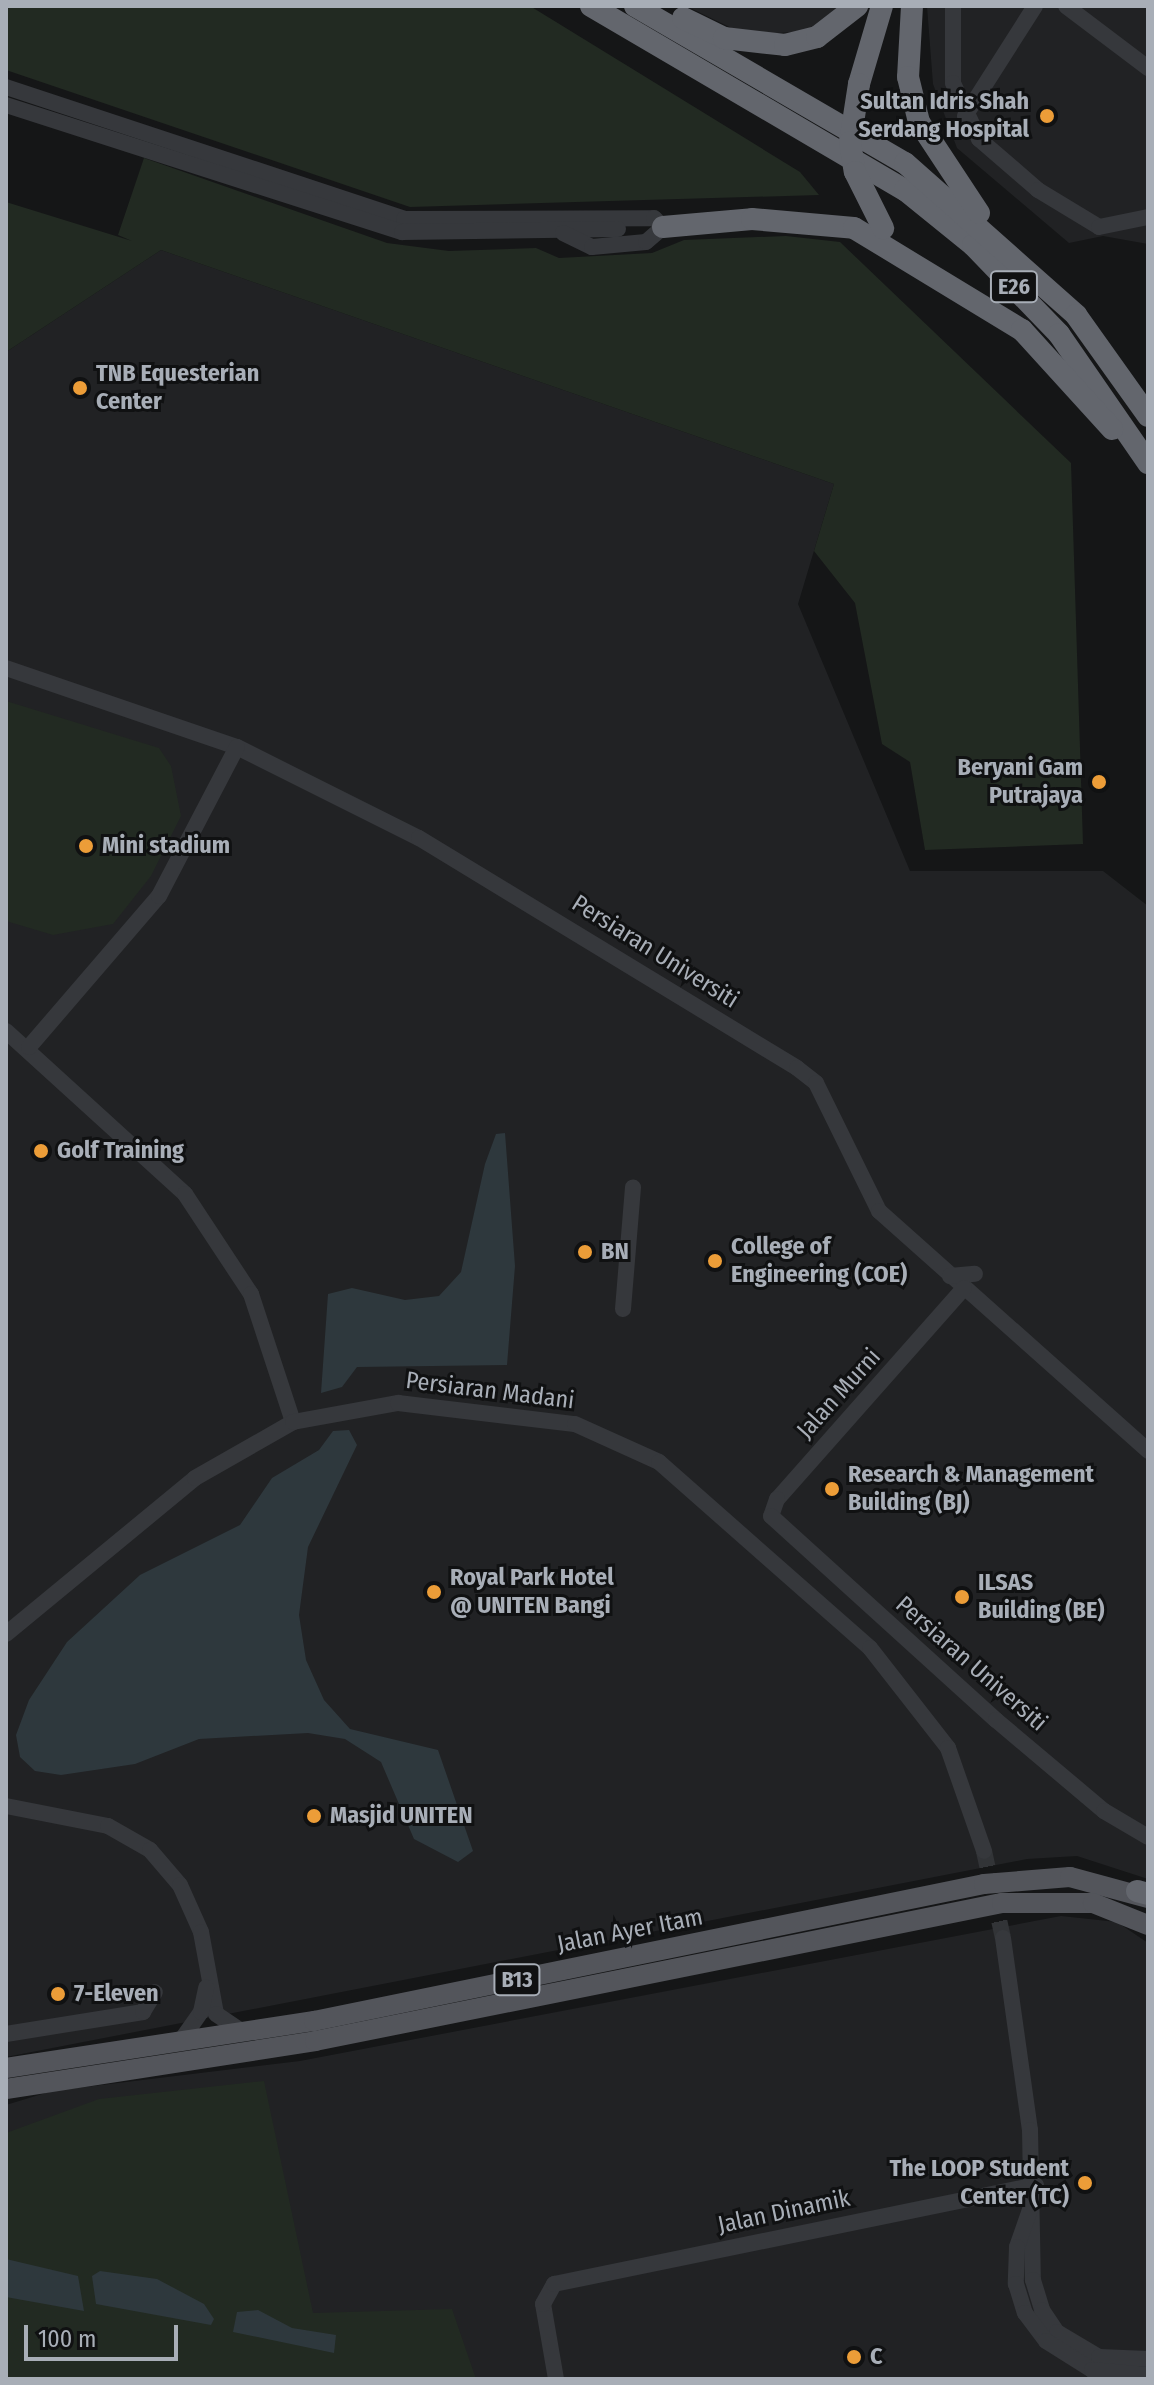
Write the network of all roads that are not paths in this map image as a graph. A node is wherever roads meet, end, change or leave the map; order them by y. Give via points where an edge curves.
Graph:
1 (578, 6) edge
2 (635, 6) edge
3 (652, 6) edge
4 (857, 6) edge
5 (882, 6) edge
6 (912, 6) edge
7 (953, 6) edge
8 (1026, 6) edge
9 (1035, 6) edge
10 (1066, 6) edge
11 (598, 12) edge
12 (1148, 68) edge
13 (6, 87) edge
14 (6, 105) edge
15 (969, 110) junction
16 (1148, 217) edge
17 (663, 227) junction
18 (899, 251) junction
19 (1011, 254) junction
20 (1148, 416) edge
21 (1148, 464) edge
22 (6, 668) edge
23 (212, 738) junction
24 (237, 747) junction
25 (262, 760) junction
26 (223, 774) junction
27 (6, 1031) edge
28 (29, 1047) junction
29 (633, 1187) dead end
30 (975, 1274) dead end
31 (950, 1276) junction
32 (964, 1288) junction
33 (947, 1307) junction
34 (623, 1309) dead end
35 (293, 1422) junction
36 (1148, 1451) edge
37 (771, 1516) joint
38 (6, 1634) edge
39 (6, 1806) edge
40 (1148, 1837) edge
41 (984, 1851) tunnel mouth
42 (1144, 1894) edge
43 (1148, 1925) edge
44 (1003, 1938) tunnel mouth
45 (207, 1983) junction
46 (155, 1992) dead end
47 (240, 2030) junction
48 (6, 2034) edge
49 (182, 2039) junction
50 (6, 2068) edge
51 (6, 2089) edge
52 (1036, 2189) junction
53 (1148, 2359) edge
54 (1122, 2368) junction
55 (1148, 2375) edge
56 (556, 2379) edge

1 - 11 highway
2 - 19 highway, E26 via 905,163
3 - 4 highway via 724,38 785,45 817,37
5 - 18 highway, bridge via 859,84 850,142 855,172
6 - 19 highway via 908,77 919,122
7 - 15 street via 953,83
8 - 15 street via 967,87
9 - 15 street
10 - 12 street
11 - 21 highway, E26 via 905,190 973,245 1059,334
13 - 17 street via 404,219 654,218
14 - 17 street via 402,232 558,231 592,247 646,242
15 - 16 street via 979,139 1038,190 1099,227
17 - 18 highway via 811,221 854,228
18 - 21 highway via 1022,330
19 - 20 highway, E26 via 1076,315
22 - 23 street, Persiaran Universiti
23 - 24 street, Persiaran Universiti
23 - 26 street
24 - 25 street, Persiaran Universiti
24 - 26 street
25 - 26 street
25 - 31 street, Persiaran Universiti via 442,850 797,1068 816,1083 879,1211
26 - 28 street via 159,896
27 - 28 street
28 - 35 street via 185,1194 251,1294
29 - 34 street
30 - 31 street
31 - 32 street, Persiaran Universiti
31 - 33 street
32 - 33 street, Jalan Murni
32 - 36 street, Persiaran Universiti
33 - 37 street, Jalan Murni via 777,1499
35 - 38 street, Persiaran Madani via 195,1478
35 - 41 street, Persiaran Madani via 398,1403 513,1414 575,1424 659,1462 890,1669 948,1748
37 - 40 street, Persiaran Universiti via 1104,1811
39 - 45 street via 108,1826 150,1850 180,1885 201,1932
42 - 47 main road, Jalan Ayer Itam / B13 via 1070,1877 1026,1878
43 - 51 main road, Jalan Ayer Itam / B13 via 1093,1903 1002,1903 315,2041
44 - 52 street
45 - 47 street via 216,2014
45 - 49 street via 201,2012
46 - 48 street via 143,2012
47 - 49 main road, Jalan Ayer Itam / B13
49 - 50 main road, Jalan Ayer Itam / B13
52 - 54 street via 1033,2280 1042,2310 1076,2346
52 - 56 street, Jalan Dinamik via 545,2292
53 - 54 street
54 - 55 street

